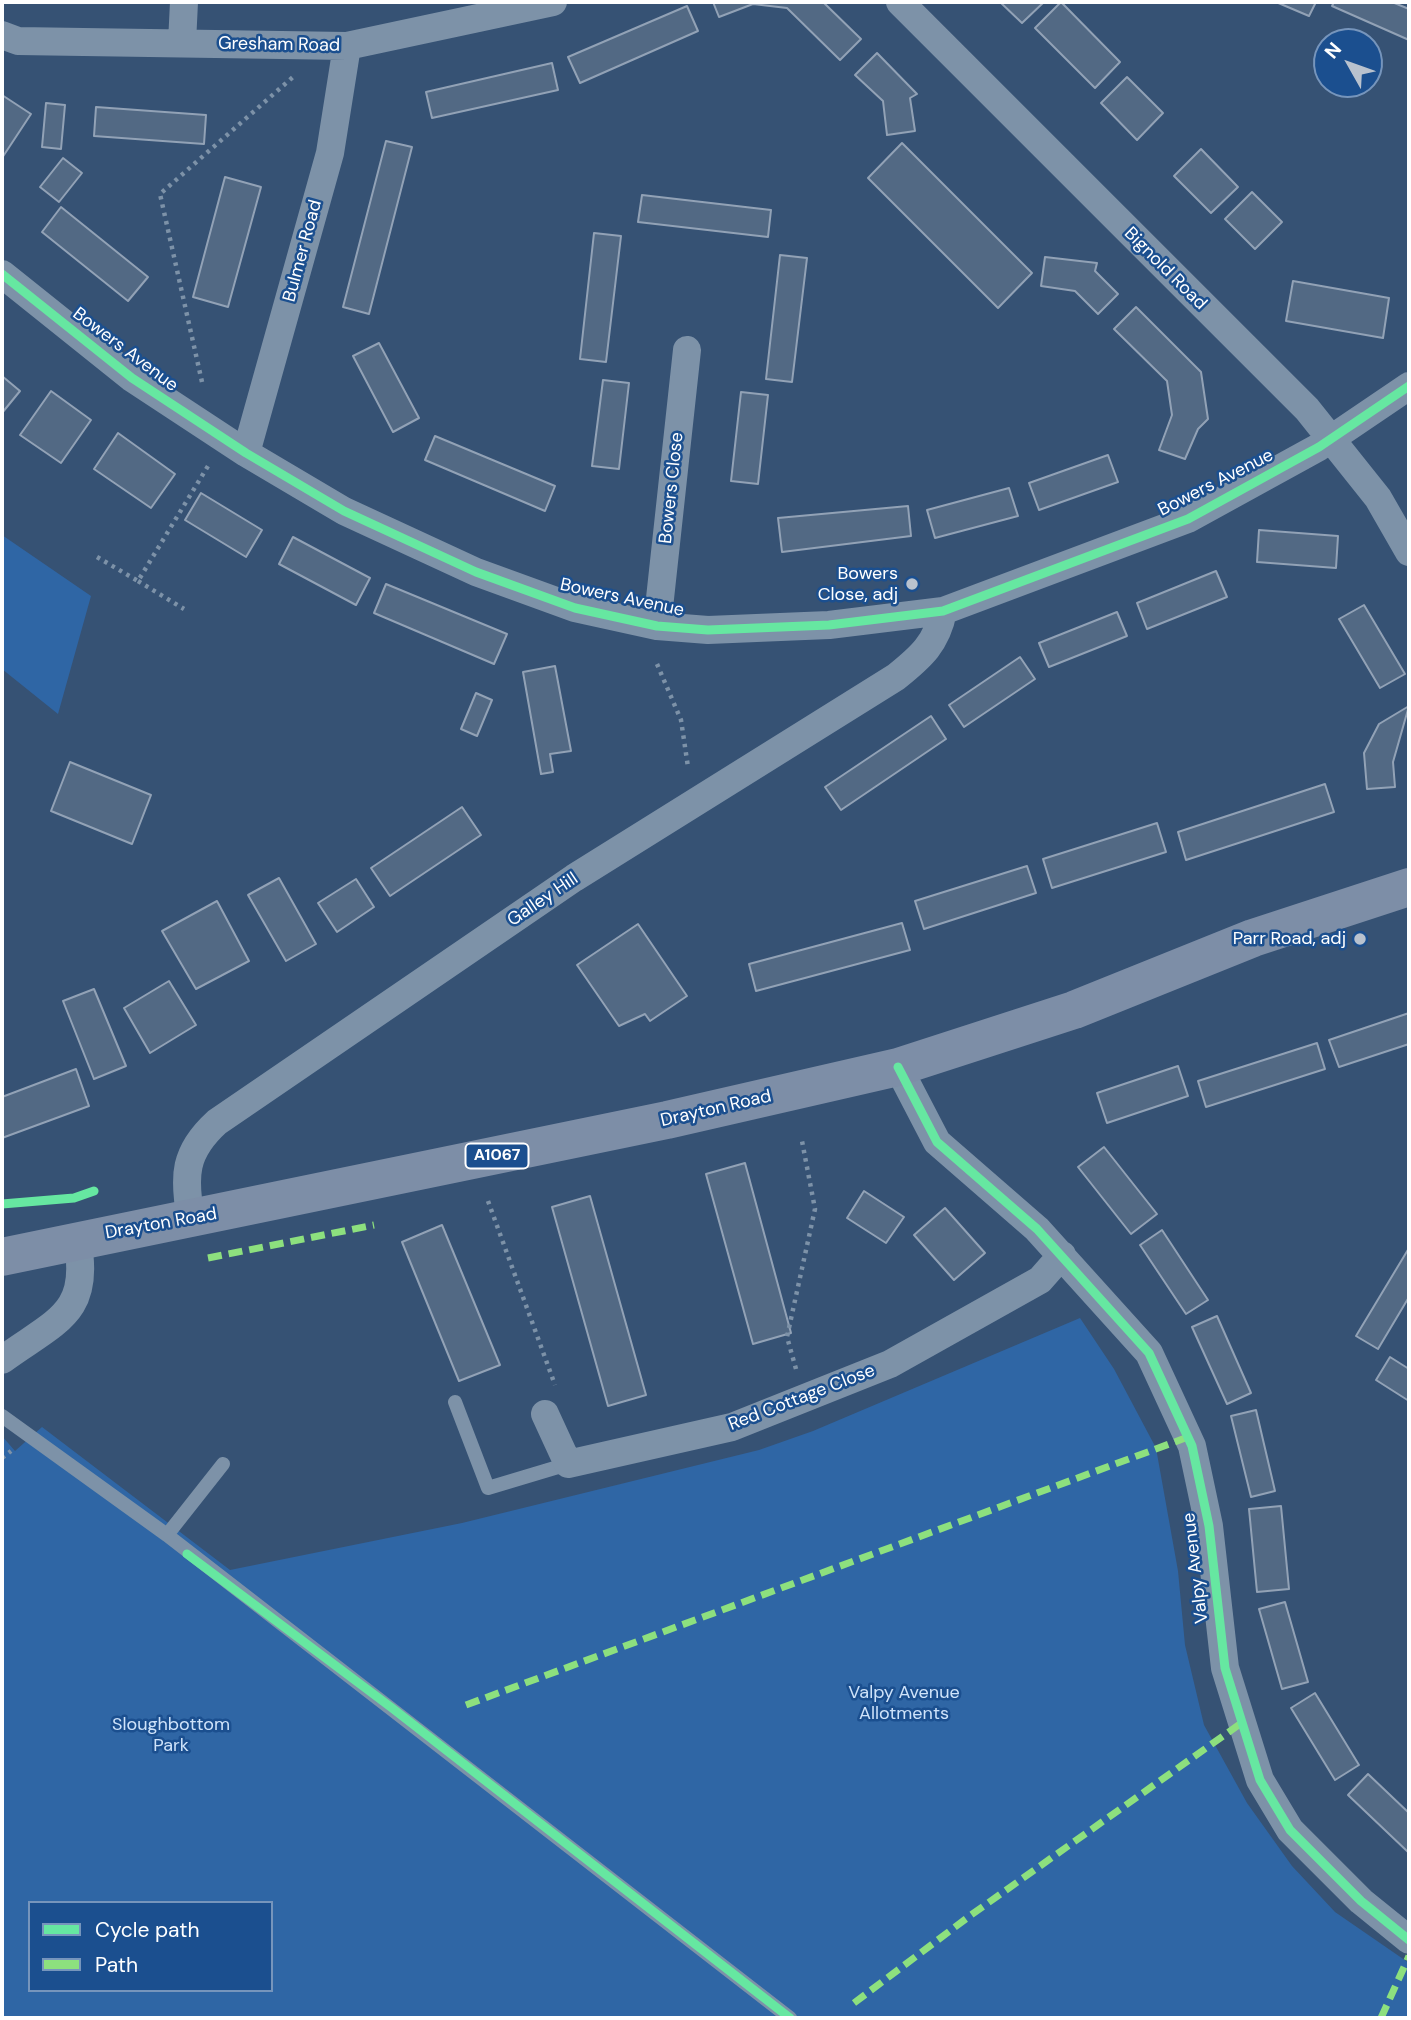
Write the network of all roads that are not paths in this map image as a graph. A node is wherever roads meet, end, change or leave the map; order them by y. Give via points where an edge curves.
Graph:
1 (184, 2) edge
2 (553, 2) edge
3 (900, 2) edge
4 (2, 35) edge
5 (182, 43) junction
6 (347, 46) junction
7 (2, 274) edge
8 (687, 350) dead end
9 (1409, 386) edge
10 (1331, 438) junction
11 (246, 453) junction
12 (1409, 552) edge
13 (943, 611) junction
14 (657, 626) junction
15 (1409, 887) edge
16 (898, 1067) junction
17 (191, 1219) junction
18 (77, 1240) junction
19 (1062, 1255) junction
20 (2, 1257) edge
21 (2, 1360) edge
22 (455, 1402) dead end
23 (545, 1414) road end
24 (2, 1416) edge
25 (223, 1464) dead end
26 (568, 1464) junction
27 (167, 1535) junction
28 (1409, 1940) edge
29 (790, 2018) edge

1 - 5 street
2 - 6 street, Gresham Road
3 - 10 street, Bignold Road
4 - 5 street, Gresham Road via 18,41
5 - 6 street, Gresham Road
6 - 11 street, Bulmer Road via 330,153
7 - 11 street, Bowers Avenue via 132,378
8 - 14 street, Bowers Close
9 - 10 street, Bowers Avenue
10 - 12 street, Bignold Road via 1378,498
10 - 13 street, Bowers Avenue via 1188,519
11 - 14 street, Bowers Avenue via 344,510 476,572 575,607
13 - 14 street, Bowers Avenue via 829,625 708,630
13 - 17 street, Galley Hill via 939,632 925,654 896,677 574,878 218,1122 190,1152
15 - 16 main road, Drayton Road / A1067 via 1253,938 1074,1010
16 - 17 main road, Drayton Road / A1067
16 - 19 street, Valpy Avenue via 937,1142
17 - 18 main road, Drayton Road / A1067
18 - 20 main road, Drayton Road / A1067
18 - 21 street via 82,1274 80,1290 69,1310
19 - 26 street, Red Cottage Close via 1040,1280 987,1311 890,1364 805,1400 732,1427
19 - 28 street, Valpy Avenue via 1149,1353 1192,1446 1209,1526 1224,1668 1259,1780 1290,1830
22 - 26 lane via 488,1488
23 - 26 street
24 - 27 lane
25 - 27 lane
27 - 29 lane

